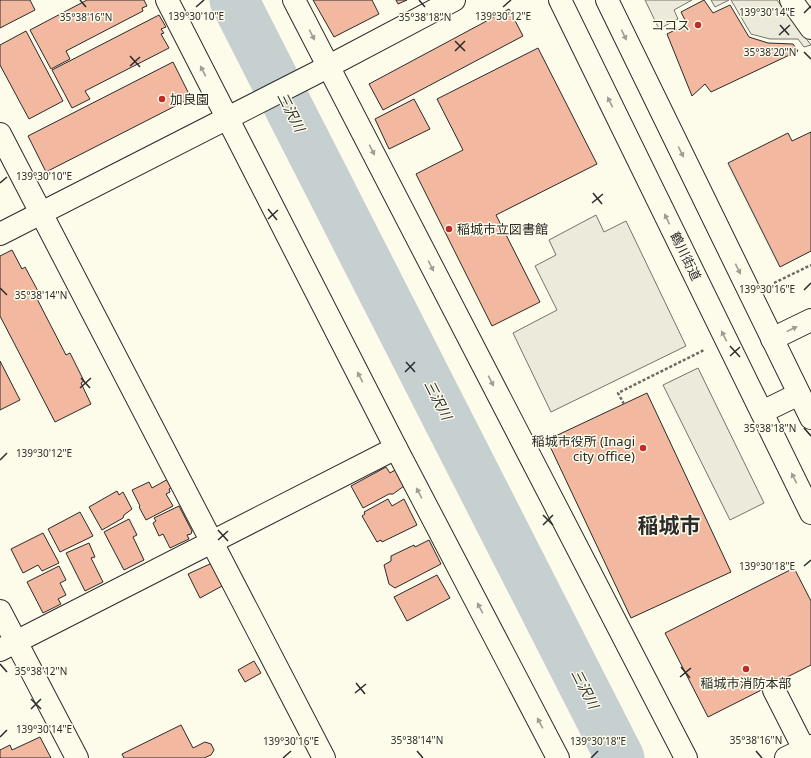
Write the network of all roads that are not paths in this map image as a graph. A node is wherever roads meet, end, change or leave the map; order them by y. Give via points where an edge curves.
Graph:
1 (167, 0) edge
2 (294, 0) edge
3 (454, 0) edge
4 (560, 0) edge
5 (607, 0) edge
6 (791, 0) edge
7 (811, 28) edge
8 (328, 66) junction
9 (227, 118) junction
10 (0, 134) edge
11 (41, 213) junction
12 (0, 234) edge
13 (811, 320) edge
14 (772, 339) junction
15 (805, 390) edge
16 (762, 412) junction
17 (811, 418) edge
18 (396, 448) junction
19 (811, 513) edge
20 (213, 542) junction
21 (0, 611) edge
22 (8, 646) edge
23 (774, 690) dead end
24 (801, 751) edge
25 (77, 758) edge
26 (324, 758) edge
27 (558, 758) edge
28 (686, 758) edge

9 -> 1 street
2 -> 8 street
3 - 8 street
16 -> 4 street, 鶴川街道
5 -> 14 street
6 - 7 street
8 - 9 street
8 -> 28 street
9 - 11 street
18 -> 9 street
10 - 11 street
11 - 12 street
11 - 20 street
14 -> 13 street
14 - 15 street
15 - 16 street
15 - 17 street
19 -> 16 street, 鶴川街道
18 - 20 street
27 -> 18 street
20 - 22 street
20 - 26 street
21 - 22 street
22 - 25 street
23 - 24 street

